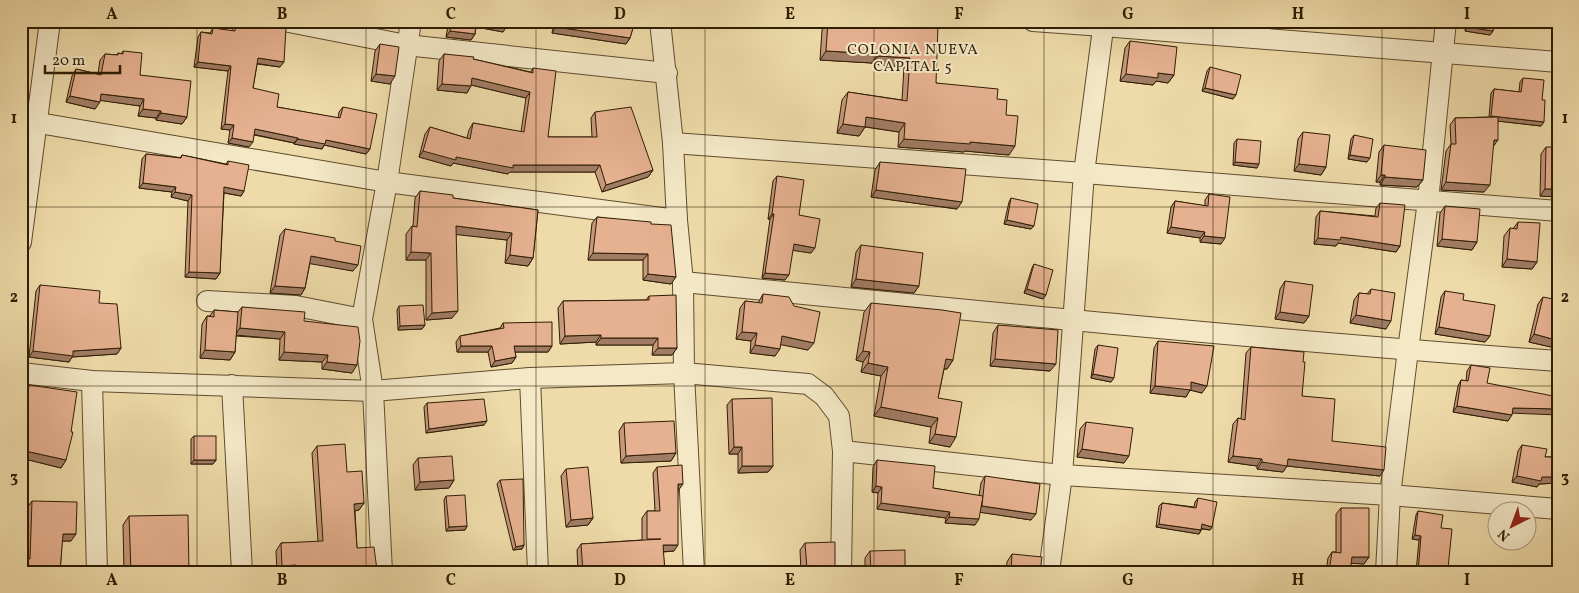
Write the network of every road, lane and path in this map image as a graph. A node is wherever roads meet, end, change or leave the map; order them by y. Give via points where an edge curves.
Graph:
1 (50, 21) edge
2 (284, 21) edge
3 (410, 21) edge
4 (660, 21) edge
5 (1033, 21) edge
6 (1446, 21) edge
7 (1103, 23) edge
8 (406, 45) junction
9 (1443, 53) junction
10 (1558, 62) edge
11 (667, 73) junction
12 (30, 121) edge
13 (673, 144) junction
14 (1084, 173) junction
15 (387, 182) junction
16 (1428, 201) junction
17 (1558, 210) edge
18 (677, 220) junction
19 (21, 242) edge
20 (683, 282) junction
21 (207, 300) dead end
22 (362, 319) junction
23 (1074, 320) junction
24 (1408, 350) junction
25 (1558, 361) edge
26 (21, 373) edge
27 (684, 373) junction
28 (530, 378) junction
29 (92, 380) junction
30 (232, 385) junction
31 (373, 391) junction
32 (843, 451) junction
33 (1062, 475) junction
34 (1390, 495) junction
35 (1558, 509) edge
36 (97, 572) edge
37 (242, 572) edge
38 (382, 572) edge
39 (538, 572) edge
40 (694, 572) edge
41 (840, 572) edge
42 (1048, 572) edge
43 (1386, 572) edge

1 - 12 street
2 - 8 street
3 - 8 street
4 - 11 street
5 - 7 street
6 - 9 street
7 - 9 street
7 - 14 street
8 - 11 street
8 - 15 street
9 - 10 street
9 - 16 street
11 - 13 street
12 - 15 street
12 - 19 street
13 - 14 street
13 - 18 street
14 - 16 street
14 - 23 street
15 - 18 street
15 - 22 street
16 - 17 street
16 - 24 street
18 - 20 street
20 - 23 street
20 - 27 street
21 - 22 street via 296,306
22 - 31 street
23 - 24 street
23 - 33 street
24 - 25 street
24 - 34 street
26 - 29 street
27 - 28 street
27 - 32 street via 808,384 824,396 838,416
27 - 40 street
28 - 31 street
28 - 39 street
29 - 30 street
29 - 36 street
30 - 31 street
30 - 37 street
31 - 38 street
32 - 33 street
32 - 41 street
33 - 34 street
33 - 42 street
34 - 35 street
34 - 43 street

